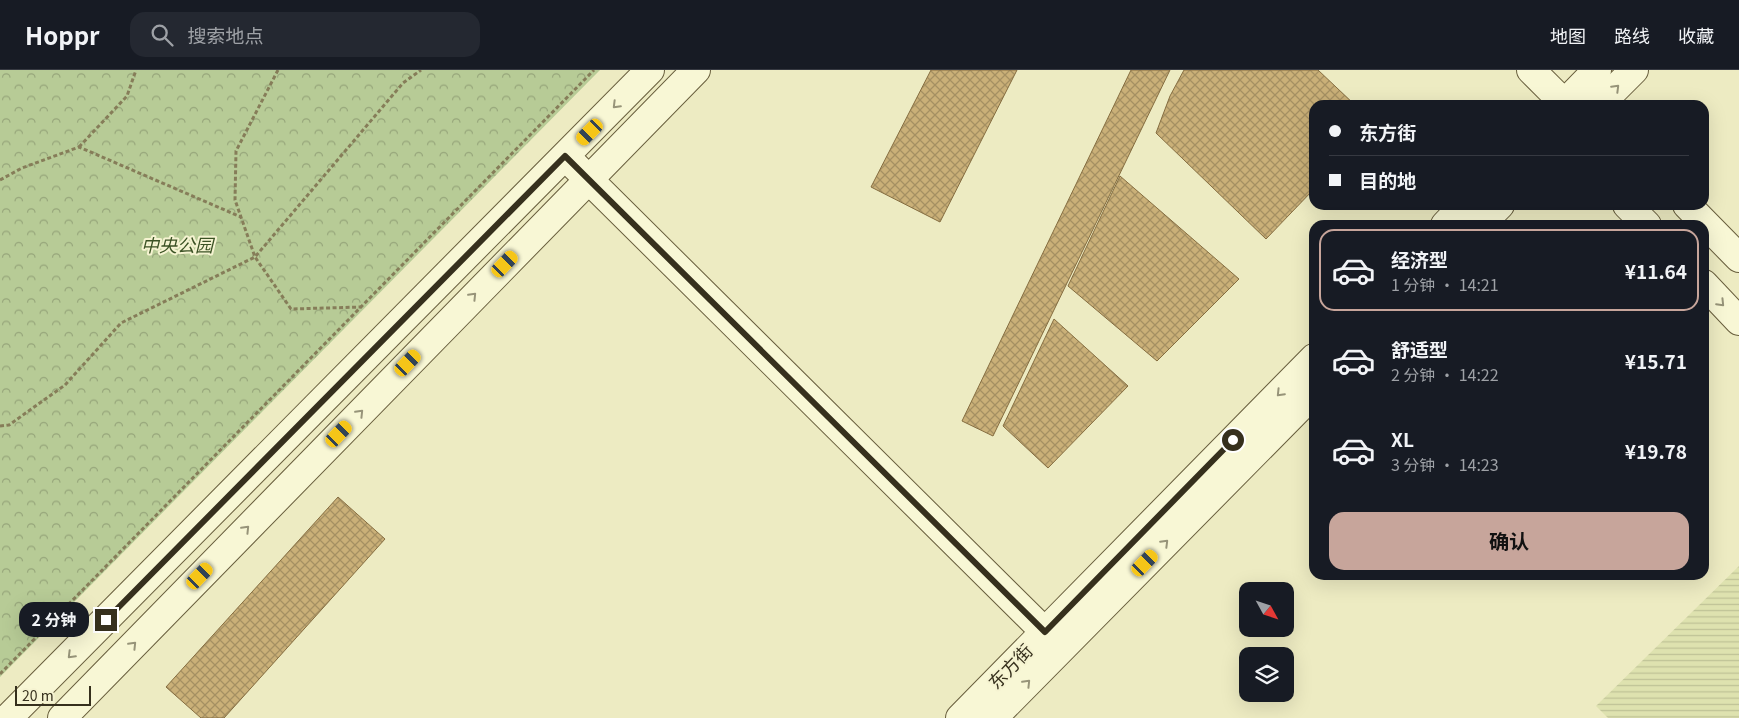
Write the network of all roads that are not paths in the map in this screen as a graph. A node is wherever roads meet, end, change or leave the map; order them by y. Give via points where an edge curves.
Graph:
1 (650, 70) edge
2 (696, 70) edge
3 (1531, 70) edge
4 (1597, 70) edge
5 (1634, 70) edge
6 (1560, 100) edge
7 (1568, 100) edge
8 (1604, 100) edge
9 (565, 156) junction
10 (588, 179) junction
11 (1459, 210) edge
12 (1495, 210) edge
13 (1632, 210) edge
14 (1692, 210) edge
15 (1450, 220) edge
16 (1485, 220) edge
17 (1641, 220) edge
18 (1702, 220) edge
19 (1709, 227) edge
20 (1739, 258) edge
21 (1709, 289) edge
22 (1739, 321) edge
23 (1309, 363) edge
24 (1309, 398) edge
25 (1053, 640) junction
26 (8, 718) edge
27 (62, 718) edge
28 (960, 718) edge
29 (993, 718) edge

1 -> 9 main road
2 - 10 main road
3 - 6 main road
4 - 7 main road
8 -> 5 main road
9 - 10 main road
9 -> 26 main road
10 - 25 main road
27 -> 10 main road
11 - 15 main road
12 - 16 main road
13 - 17 main road
14 - 18 main road
19 - 20 main road
21 -> 22 main road
23 -> 25 main road, 东方街
25 -> 24 main road, 东方街
25 - 28 main road, 东方街
29 -> 25 main road, 东方街

